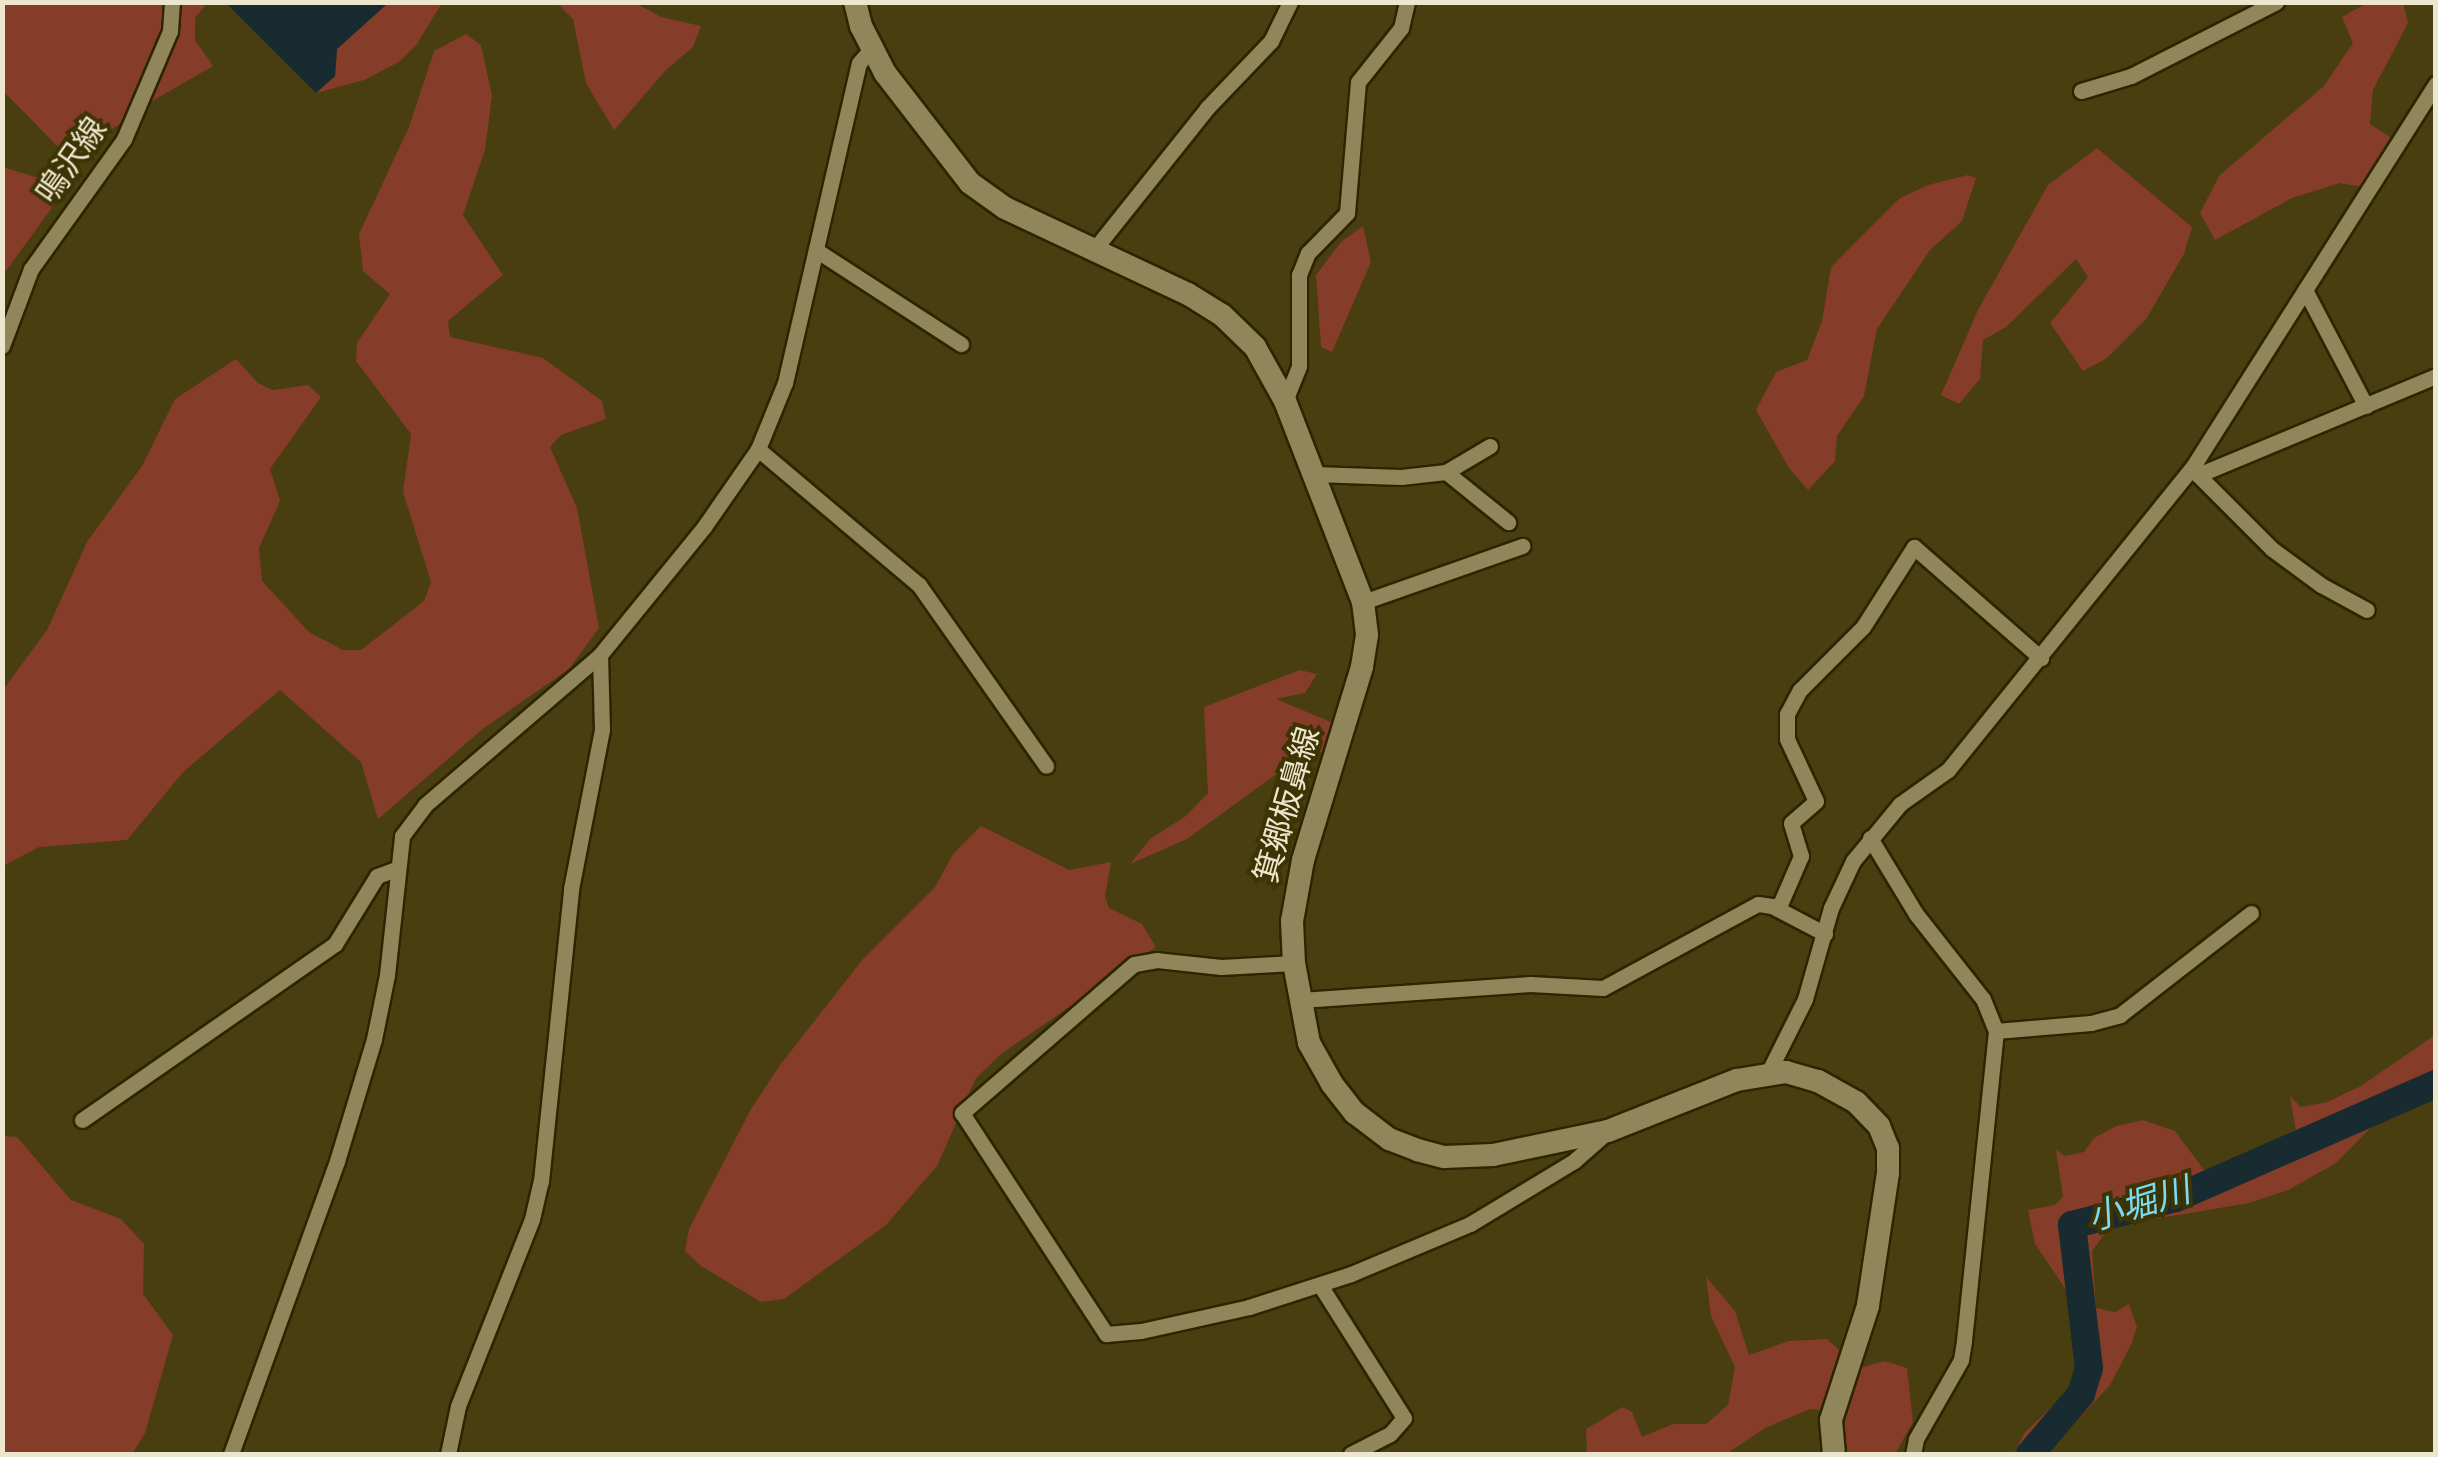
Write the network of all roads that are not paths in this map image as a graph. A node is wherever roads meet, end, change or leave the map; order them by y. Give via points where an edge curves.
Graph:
1 (172, 2) edge
2 (855, 2) edge
3 (1290, 2) edge
4 (1407, 2) edge
5 (2276, 2) edge
6 (871, 48) junction
7 (2436, 84) edge
8 (2081, 91) dead end
9 (816, 250) junction
10 (1092, 250) junction
11 (2305, 290) junction
12 (961, 344) dead end
13 (2, 346) edge
14 (2436, 376) edge
15 (1285, 401) junction
16 (2366, 406) junction
17 (1490, 446) dead end
18 (758, 449) junction
19 (2195, 471) junction
20 (1446, 472) junction
21 (1314, 474) junction
22 (1508, 522) dead end
23 (1522, 546) dead end
24 (1363, 602) junction
25 (2368, 610) dead end
26 (600, 655) junction
27 (2041, 658) junction
28 (1046, 766) dead end
29 (1870, 838) junction
30 (396, 870) junction
31 (1778, 909) junction
32 (2250, 912) dead end
33 (1825, 934) junction
34 (1294, 963) junction
35 (1301, 1000) junction
36 (1996, 1031) junction
37 (1768, 1073) junction
38 (82, 1120) dead end
39 (1608, 1131) junction
40 (1320, 1285) junction
41 (231, 1454) edge
42 (448, 1454) edge
43 (1352, 1454) edge
44 (1834, 1454) edge
45 (1913, 1454) edge

1 - 13 street, 鳴沢線 via 170,32 124,138 31,268
2 - 6 main road, 箕郷板鼻線
3 - 10 street via 1270,41
4 - 15 street via 1401,28 1358,82 1347,213 1308,254 1299,275 1299,366
5 - 8 street via 2131,76
6 - 9 street via 859,63
6 - 10 main road, 箕郷板鼻線 via 970,182 1005,208
7 - 11 street
9 - 12 street
9 - 18 street via 785,383
10 - 15 main road, 箕郷板鼻線 via 1222,315 1255,346
11 - 16 street
11 - 19 street
14 - 16 street
15 - 21 main road, 箕郷板鼻線
16 - 19 street
17 - 20 street
18 - 26 street
18 - 28 street via 918,585
19 - 25 street via 2272,549
19 - 27 street
20 - 21 street
20 - 22 street
21 - 24 main road, 箕郷板鼻線
23 - 24 street
24 - 34 main road, 箕郷板鼻線 via 1362,667 1298,883
26 - 30 street via 412,818
26 - 42 street via 602,730 572,889 541,1181 458,1406
27 - 29 street via 1948,770 1900,804
27 - 31 street via 1914,548 1863,627 1800,690 1787,714 1787,739 1816,801 1791,823 1801,856
29 - 33 street via 1846,876
29 - 36 street via 1916,914 1983,999
30 - 38 street via 376,876 335,944
30 - 41 street via 374,1039
31 - 33 street
31 - 35 street via 1758,904 1603,988 1530,984
32 - 36 street via 2120,1015
33 - 37 street via 1805,999
34 - 35 main road, 箕郷板鼻線
34 - 40 street via 1134,964 962,1113 1106,1334 1177,1324
35 - 39 main road, 箕郷板鼻線 via 1309,1043 1332,1084 1355,1113 1402,1146 1471,1157
36 - 45 street via 1961,1360
37 - 39 main road, 箕郷板鼻線
37 - 44 main road, 箕郷板鼻線 via 1818,1081 1856,1102 1879,1126 1888,1148 1868,1306 1831,1420
39 - 40 street via 1574,1161 1470,1224
40 - 43 street via 1404,1418 1390,1434

